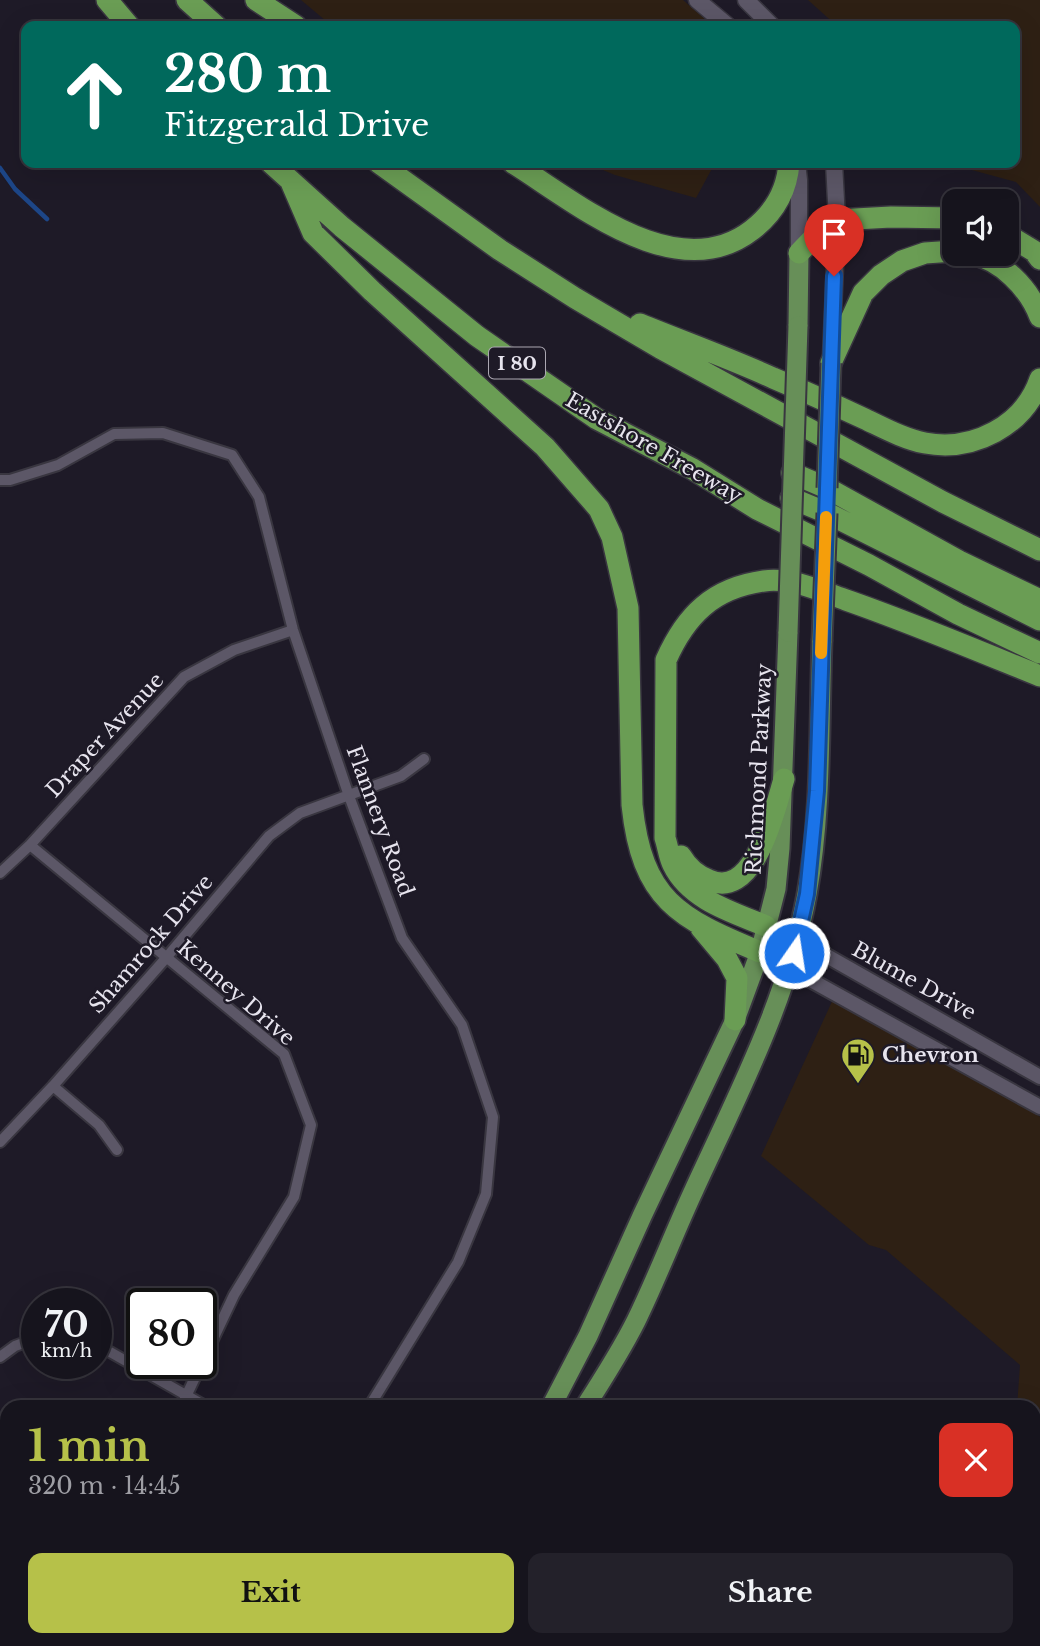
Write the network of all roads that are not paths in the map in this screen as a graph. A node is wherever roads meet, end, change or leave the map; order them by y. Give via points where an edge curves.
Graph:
1 (107, 0) edge
2 (187, 0) edge
3 (256, 0) edge
4 (697, 0) edge
5 (746, 0) edge
6 (125, 21) edge
7 (210, 21) edge
8 (288, 21) edge
9 (722, 21) edge
10 (767, 21) edge
11 (276, 168) edge
12 (386, 168) edge
13 (521, 168) edge
14 (789, 168) edge
15 (797, 168) edge
16 (834, 168) edge
17 (291, 182) junction
18 (942, 218) edge
19 (837, 220) junction
20 (1019, 242) edge
21 (942, 252) edge
22 (799, 253) junction
23 (1040, 258) edge
24 (998, 266) edge
25 (575, 298) junction
26 (1040, 317) edge
27 (831, 363) junction
28 (1040, 379) edge
29 (792, 473) junction
30 (0, 480) edge
31 (827, 488) junction
32 (791, 498) junction
33 (827, 513) junction
34 (1040, 550) edge
35 (956, 570) junction
36 (1040, 600) edge
37 (1040, 620) edge
38 (293, 629) junction
39 (1040, 653) edge
40 (1040, 676) edge
41 (424, 759) dead end
42 (784, 779) junction
43 (349, 796) junction
44 (667, 819) junction
45 (30, 845) junction
46 (0, 873) edge
47 (700, 926) junction
48 (766, 926) junction
49 (797, 939) junction
50 (760, 952) junction
51 (166, 958) junction
52 (790, 967) junction
53 (735, 1020) junction
54 (1040, 1077) edge
55 (53, 1086) junction
56 (1040, 1107) edge
57 (0, 1142) edge
58 (117, 1150) dead end
59 (21, 1344) edge
60 (112, 1353) edge
61 (0, 1357) edge
62 (188, 1395) junction
63 (185, 1400) edge
64 (196, 1400) edge
65 (373, 1400) edge
66 (555, 1400) edge
67 (589, 1400) edge

1 - 6 highway
2 - 7 highway
3 - 8 highway
4 - 9 main road
5 - 10 main road
11 - 17 highway, Eastshore Freeway / I 80
12 - 25 highway
13 - 14 highway via 613,225 654,244 701,250 742,238 768,216 788,181
15 - 22 main road
16 - 19 main road
17 - 39 highway, Eastshore Freeway / I 80 via 477,336 597,419 757,509
17 - 47 highway via 313,233 545,447 599,509 612,537 628,608 636,837 661,893
18 - 19 highway
19 - 22 highway
19 - 27 main road
20 - 23 highway
21 - 27 highway via 902,261 863,293
22 - 29 highway, Richmond Parkway, bridge
24 - 26 highway via 1033,299
25 - 28 highway via 925,443 988,437 1028,404
25 - 34 highway via 943,502
27 - 31 highway, bridge
29 - 31 highway
29 - 32 highway, Richmond Parkway, bridge
30 - 38 street, Flannery Road via 58,465 114,434 163,433 232,455 259,497
31 - 33 highway
31 - 35 highway
32 - 33 highway
32 - 42 highway, Richmond Parkway, bridge
33 - 35 highway
33 - 49 highway, bridge via 813,850
35 - 36 highway
35 - 37 highway
38 - 43 street, Flannery Road
38 - 45 street, Draper Avenue via 234,650 184,677
40 - 44 highway via 802,584 766,580 732,589 713,597 694,614 666,660
41 - 43 street, Shamrock Drive via 401,776
42 - 44 highway via 765,841 748,869 733,881 715,883 695,874 683,859
42 - 48 highway, Richmond Parkway via 776,889
43 - 51 street, Shamrock Drive via 300,813 269,836
43 - 65 street, Flannery Road via 402,938 462,1025 493,1117 486,1194 458,1262
44 - 48 highway via 665,838 672,864 684,883 704,898
45 - 46 street, Draper Avenue
45 - 51 street, Kenney Drive
47 - 50 highway
47 - 53 highway via 737,978
48 - 49 street, Blume Drive
48 - 50 highway, Richmond Parkway
49 - 52 highway
49 - 54 street, Blume Drive
50 - 52 street
50 - 53 highway, Richmond Parkway
51 - 55 street, Shamrock Drive
51 - 62 street, Kenney Drive via 284,1054 311,1125 294,1198 234,1295
52 - 56 street
52 - 67 highway via 760,1047 637,1320
53 - 66 highway, Richmond Parkway
55 - 57 street, Shamrock Drive
55 - 58 street via 99,1125
59 - 61 street
60 - 62 street
62 - 63 street, Kenney Drive
62 - 64 street

